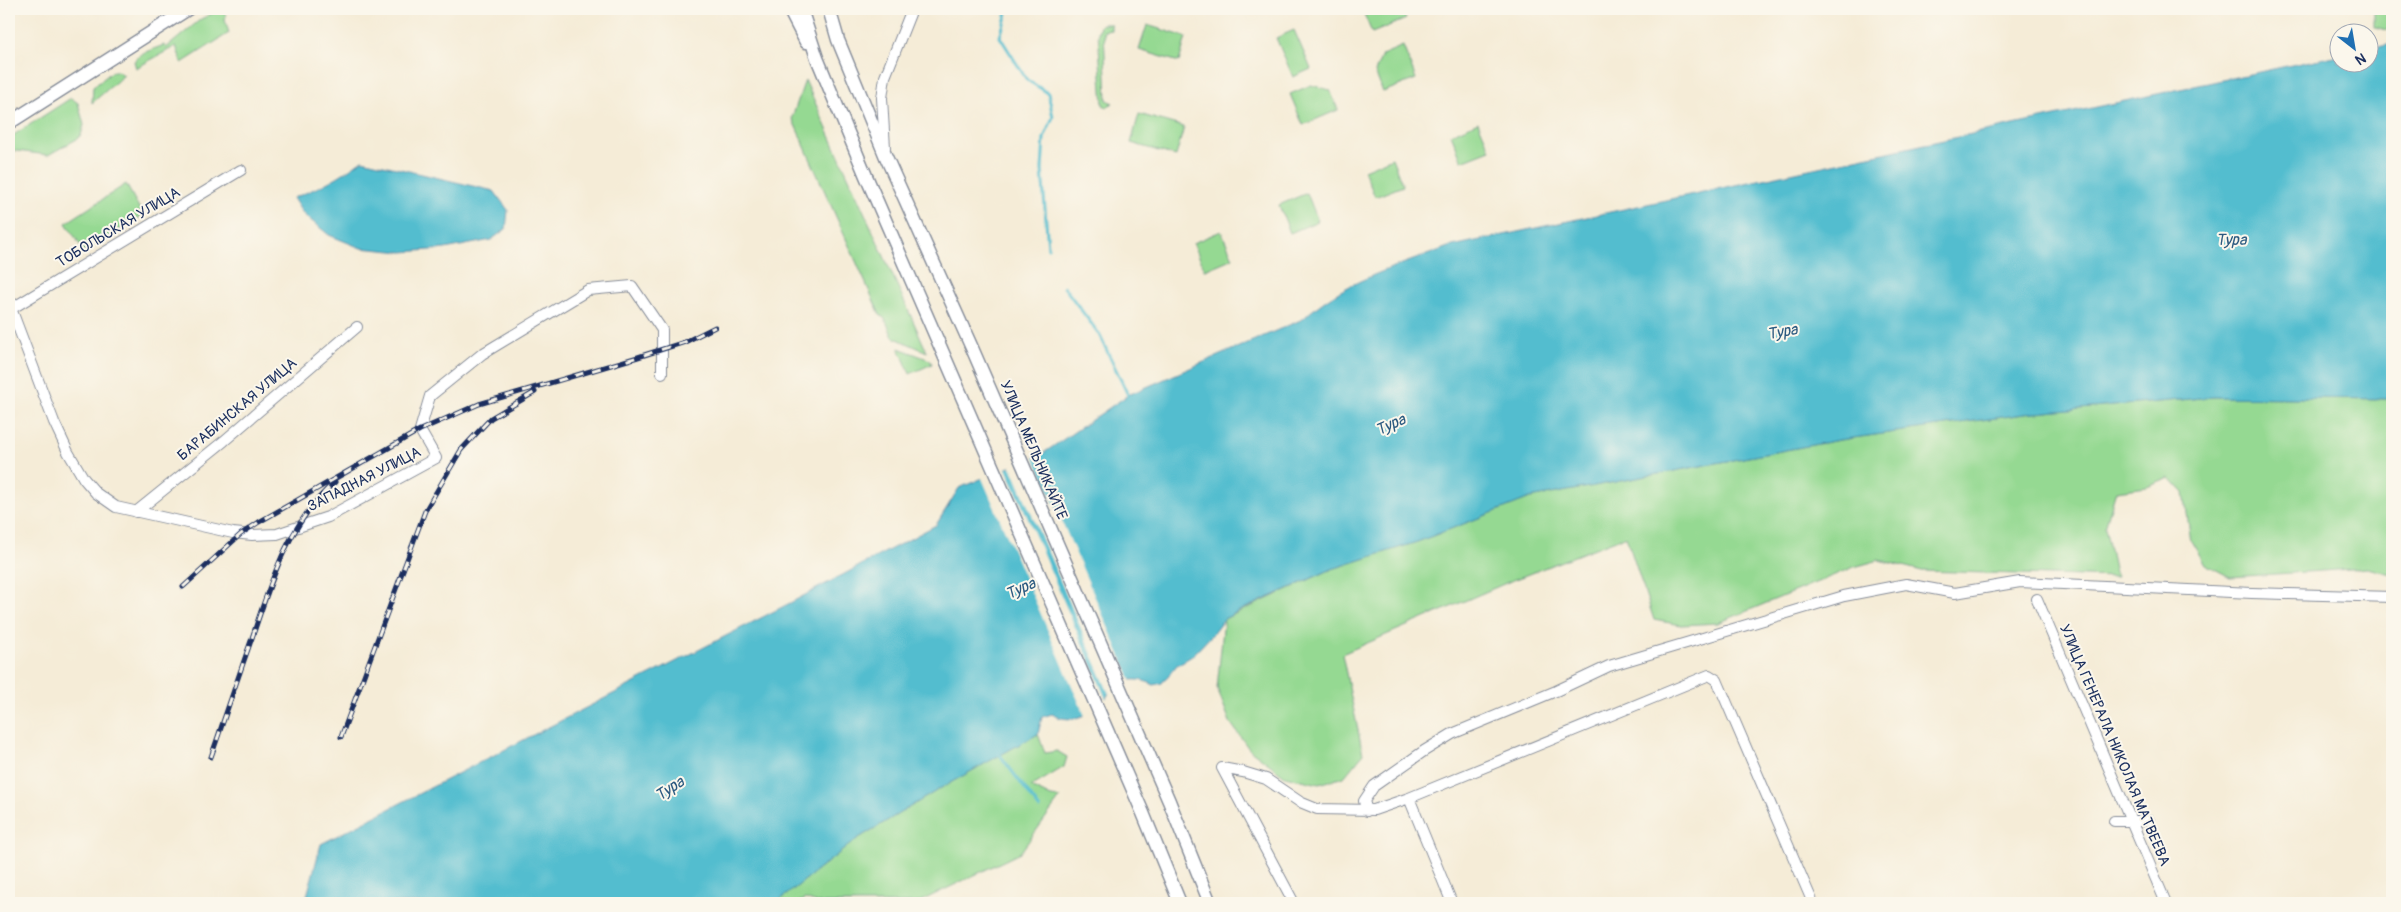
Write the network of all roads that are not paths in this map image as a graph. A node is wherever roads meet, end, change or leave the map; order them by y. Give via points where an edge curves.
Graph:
1 (188, 9) edge
2 (789, 9) edge
3 (801, 9) edge
4 (829, 9) edge
5 (912, 9) edge
6 (817, 58) junction
7 (9, 124) edge
8 (886, 157) junction
9 (241, 170) dead end
10 (10, 306) edge
11 (357, 327) dead end
12 (662, 373) dead end
13 (136, 512) junction
14 (2392, 597) edge
15 (2037, 599) dead end
16 (1409, 798) junction
17 (1367, 811) junction
18 (2114, 821) dead end
19 (2132, 821) junction
20 (2148, 821) dead end
21 (1180, 903) edge
22 (1210, 903) edge
23 (1294, 903) edge
24 (1452, 903) edge
25 (1813, 903) edge
26 (2166, 903) edge

1 - 7 main road
2 - 6 main road
3 - 6 main road
4 - 8 main road, УЛИЦА МЕЛЬНИКАЙТЕ via 838,40
5 - 8 street via 885,77 882,98
6 - 21 main road
8 - 22 main road, УЛИЦА МЕЛЬНИКАЙТЕ via 972,348
9 - 10 street, ТОБОЛЬСКАЯ УЛИЦА
10 - 13 street, ЗАПАДНАЯ УЛИЦА via 54,422 84,479 106,501
11 - 13 street, БАРАБИНСКАЯ УЛИЦА
12 - 13 street, ЗАПАДНАЯ УЛИЦА via 662,330 632,286 588,290 482,354 430,396 420,430 436,458 328,517 277,534 242,534
14 - 17 street via 2252,594 2020,582 1954,593 1906,584 1844,596 1623,661 1476,723 1424,751 1374,786 1364,801
15 - 19 street, УЛИЦА ГЕНЕРАЛА НИКОЛАЯ МАТВЕЕВА
16 - 17 street via 1383,809
16 - 24 street
16 - 25 street via 1709,675 1717,680
17 - 23 street via 1317,809 1300,802 1266,779 1222,768
18 - 19 street
19 - 20 street
19 - 26 street, УЛИЦА ГЕНЕРАЛА НИКОЛАЯ МАТВЕЕВА

